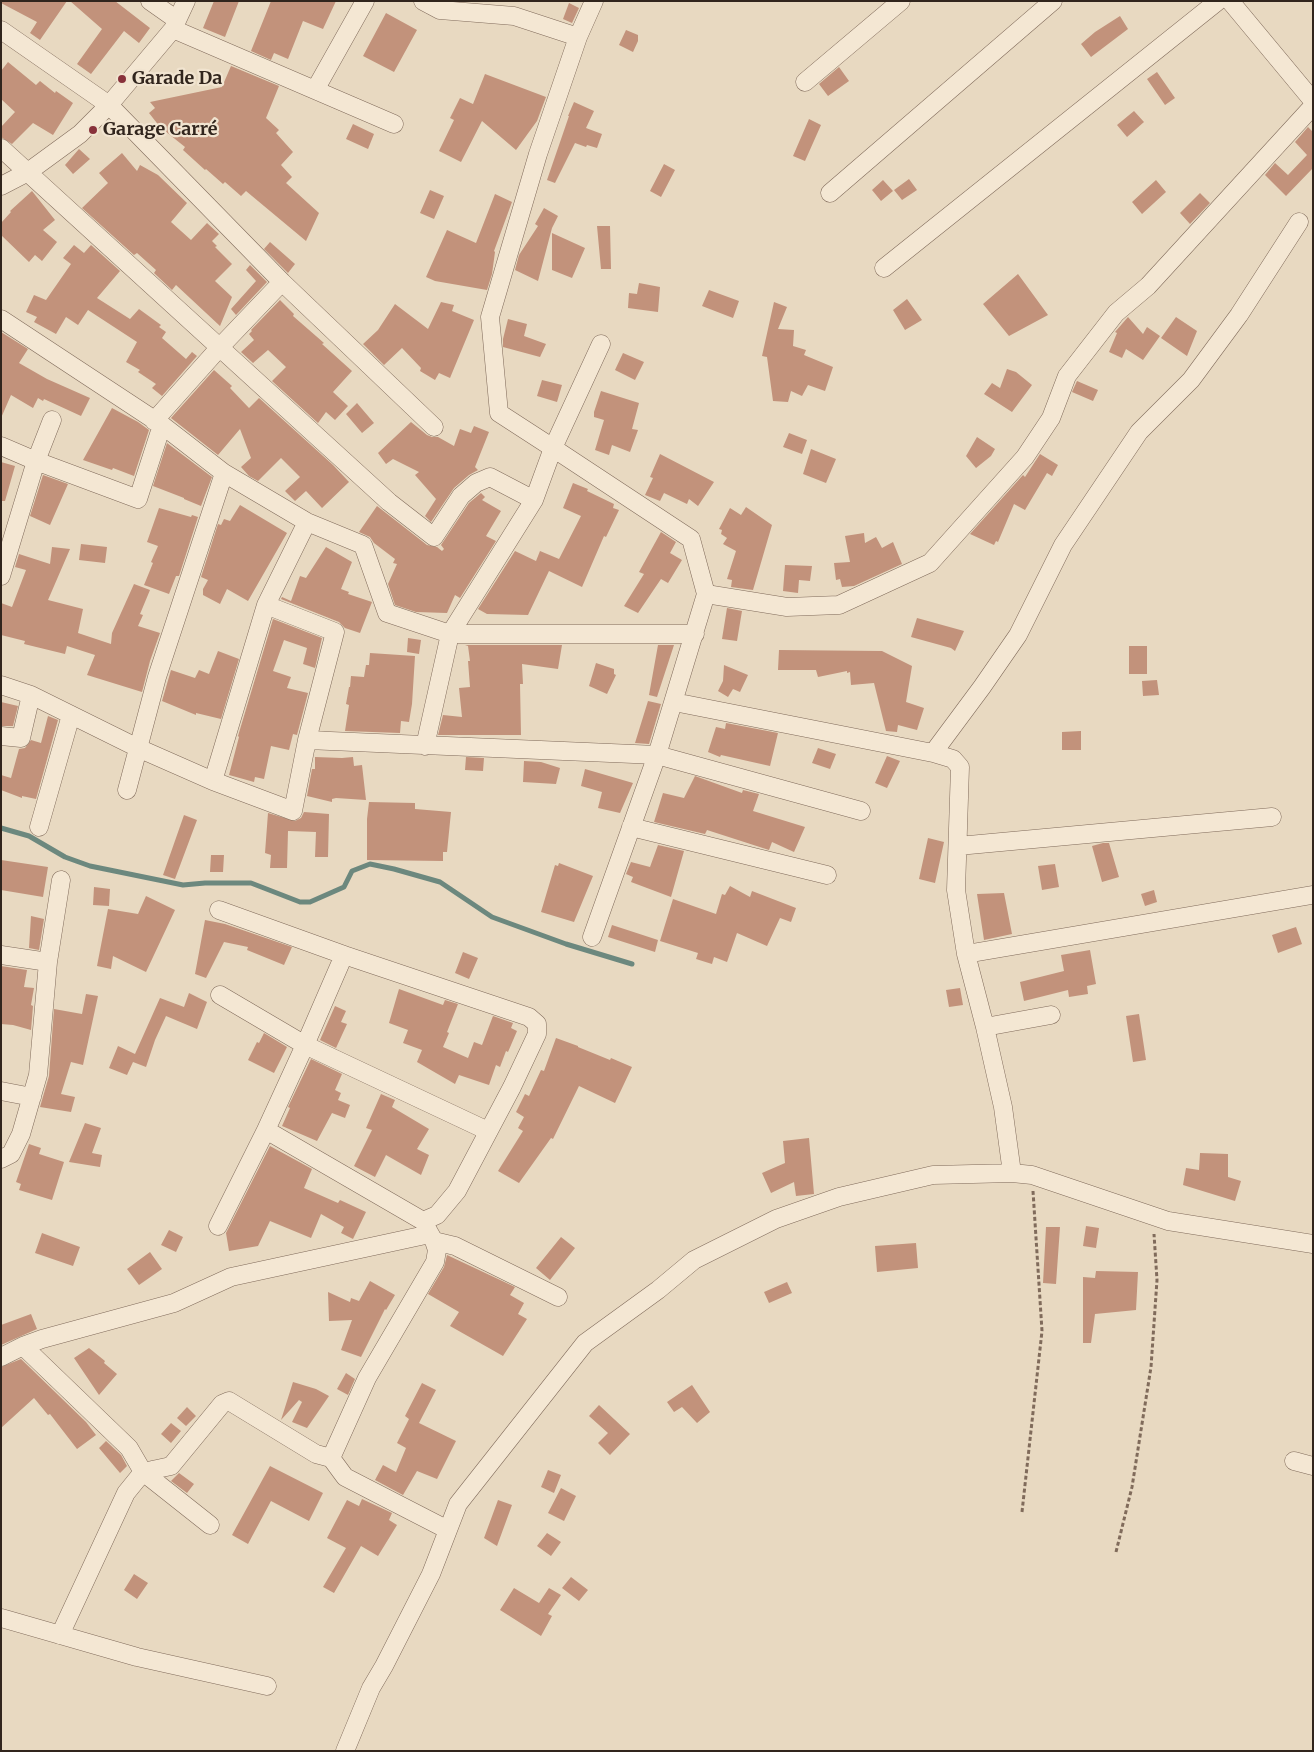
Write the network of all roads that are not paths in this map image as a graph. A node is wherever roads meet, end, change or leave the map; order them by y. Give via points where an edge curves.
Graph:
1 (150, 1) edge
2 (186, 1) edge
3 (365, 1) edge
4 (423, 1) edge
5 (594, 1) edge
6 (901, 1) edge
7 (1053, 1) edge
8 (1218, 1) edge
9 (1230, 1) edge
10 (175, 25) junction
11 (1, 30) edge
12 (578, 37) junction
13 (806, 82) dead end
14 (315, 90) junction
15 (1313, 100) edge
16 (109, 105) junction
17 (1313, 106) edge
18 (394, 124) dead end
19 (1, 148) edge
20 (28, 172) junction
21 (1, 186) edge
22 (830, 193) dead end
23 (1299, 222) dead end
24 (884, 268) dead end
25 (282, 282) junction
26 (1, 319) edge
27 (601, 344) dead end
28 (220, 347) junction
29 (52, 420) dead end
30 (158, 423) junction
31 (434, 427) dead end
32 (1, 446) edge
33 (553, 448) junction
34 (36, 461) junction
35 (224, 473) junction
36 (534, 500) junction
37 (307, 522) junction
38 (3, 565) edge
39 (706, 594) junction
40 (266, 605) junction
41 (450, 634) junction
42 (695, 634) junction
43 (1, 685) edge
44 (31, 695) junction
45 (674, 702) junction
46 (71, 715) junction
47 (1, 736) edge
48 (306, 740) junction
49 (425, 746) junction
50 (138, 748) junction
51 (933, 753) junction
52 (657, 755) junction
53 (213, 781) junction
54 (127, 790) dead end
55 (861, 811) dead end
56 (1272, 817) dead end
57 (631, 827) junction
58 (39, 828) dead end
59 (958, 846) junction
60 (827, 875) dead end
61 (61, 880) dead end
62 (1312, 895) edge
63 (219, 910) dead end
64 (592, 937) dead end
65 (966, 954) junction
66 (1, 955) edge
67 (344, 955) junction
68 (48, 962) junction
69 (220, 995) dead end
70 (1051, 1015) dead end
71 (985, 1027) junction
72 (305, 1045) junction
73 (1, 1091) edge
74 (32, 1097) junction
75 (266, 1130) junction
76 (488, 1131) junction
77 (1, 1159) edge
78 (1012, 1173) junction
79 (218, 1226) dead end
80 (429, 1232) junction
81 (1313, 1244) edge
82 (558, 1297) dead end
83 (23, 1346) junction
84 (1, 1357) edge
85 (331, 1458) junction
86 (1294, 1461) dead end
87 (1313, 1466) edge
88 (143, 1472) junction
89 (210, 1525) dead end
90 (448, 1530) junction
91 (1, 1618) edge
92 (60, 1634) junction
93 (267, 1686) dead end
94 (345, 1751) edge

1 - 10 street
2 - 10 street
3 - 14 street
4 - 12 street via 440,10 514,16
5 - 12 street
6 - 13 street
7 - 22 street
8 - 24 street
9 - 15 street
10 - 14 street
10 - 16 street
11 - 16 street
12 - 33 street via 538,154 490,317 499,413
14 - 18 street
16 - 20 street via 80,134
16 - 25 street
17 - 39 street via 1148,286 1116,313 1067,376 1052,418 1025,457 930,563 839,606 787,607
19 - 20 street
20 - 21 street
20 - 28 street
23 - 51 street via 1239,316 1191,380 1139,432 1063,545 1018,635
25 - 28 street
25 - 31 street
26 - 30 street
27 - 33 street
28 - 30 street
28 - 36 street via 389,502 434,537 461,496 476,483 490,477
29 - 34 street
30 - 34 street via 138,499
30 - 35 street
32 - 34 street
33 - 36 street
33 - 39 street via 691,539
34 - 38 street
35 - 37 street
35 - 50 street via 157,677
36 - 41 street
37 - 40 street
37 - 41 street via 363,545 387,613
39 - 42 street
40 - 48 street via 335,632
40 - 53 street
41 - 42 street
41 - 49 street
42 - 45 street
43 - 44 street
44 - 46 street
44 - 47 street via 21,738
45 - 51 street
45 - 52 street
46 - 50 street
46 - 58 street
48 - 49 street
48 - 53 street via 293,811
49 - 52 street
50 - 53 street
50 - 54 street
51 - 59 street via 953,759 960,767
52 - 55 street
52 - 57 street
56 - 59 street
57 - 60 street
57 - 64 street
59 - 65 street via 956,890
61 - 68 street
62 - 65 street
63 - 67 street
65 - 71 street
66 - 68 street
67 - 72 street
67 - 76 street via 529,1017 537,1024 538,1034
68 - 74 street via 38,1075
69 - 72 street
70 - 71 street
71 - 78 street via 1003,1107
72 - 75 street
72 - 76 street
73 - 74 street
74 - 77 street via 21,1134 11,1154
75 - 79 street
75 - 80 street
76 - 80 street via 457,1191 437,1215
78 - 81 street via 1032,1175 1168,1221
78 - 90 street via 933,1175 839,1197 776,1219 694,1260 585,1343 458,1504
80 - 82 street
80 - 83 street via 231,1277 174,1302
80 - 85 street via 437,1250 435,1262 367,1378
83 - 84 street
83 - 88 street via 129,1448
85 - 88 street via 316,1454 229,1401 222,1404 171,1466
85 - 90 street via 345,1477
86 - 87 street
88 - 89 street
88 - 92 street via 126,1493
90 - 94 street via 430,1574 371,1688
91 - 92 street
92 - 93 street via 137,1657

